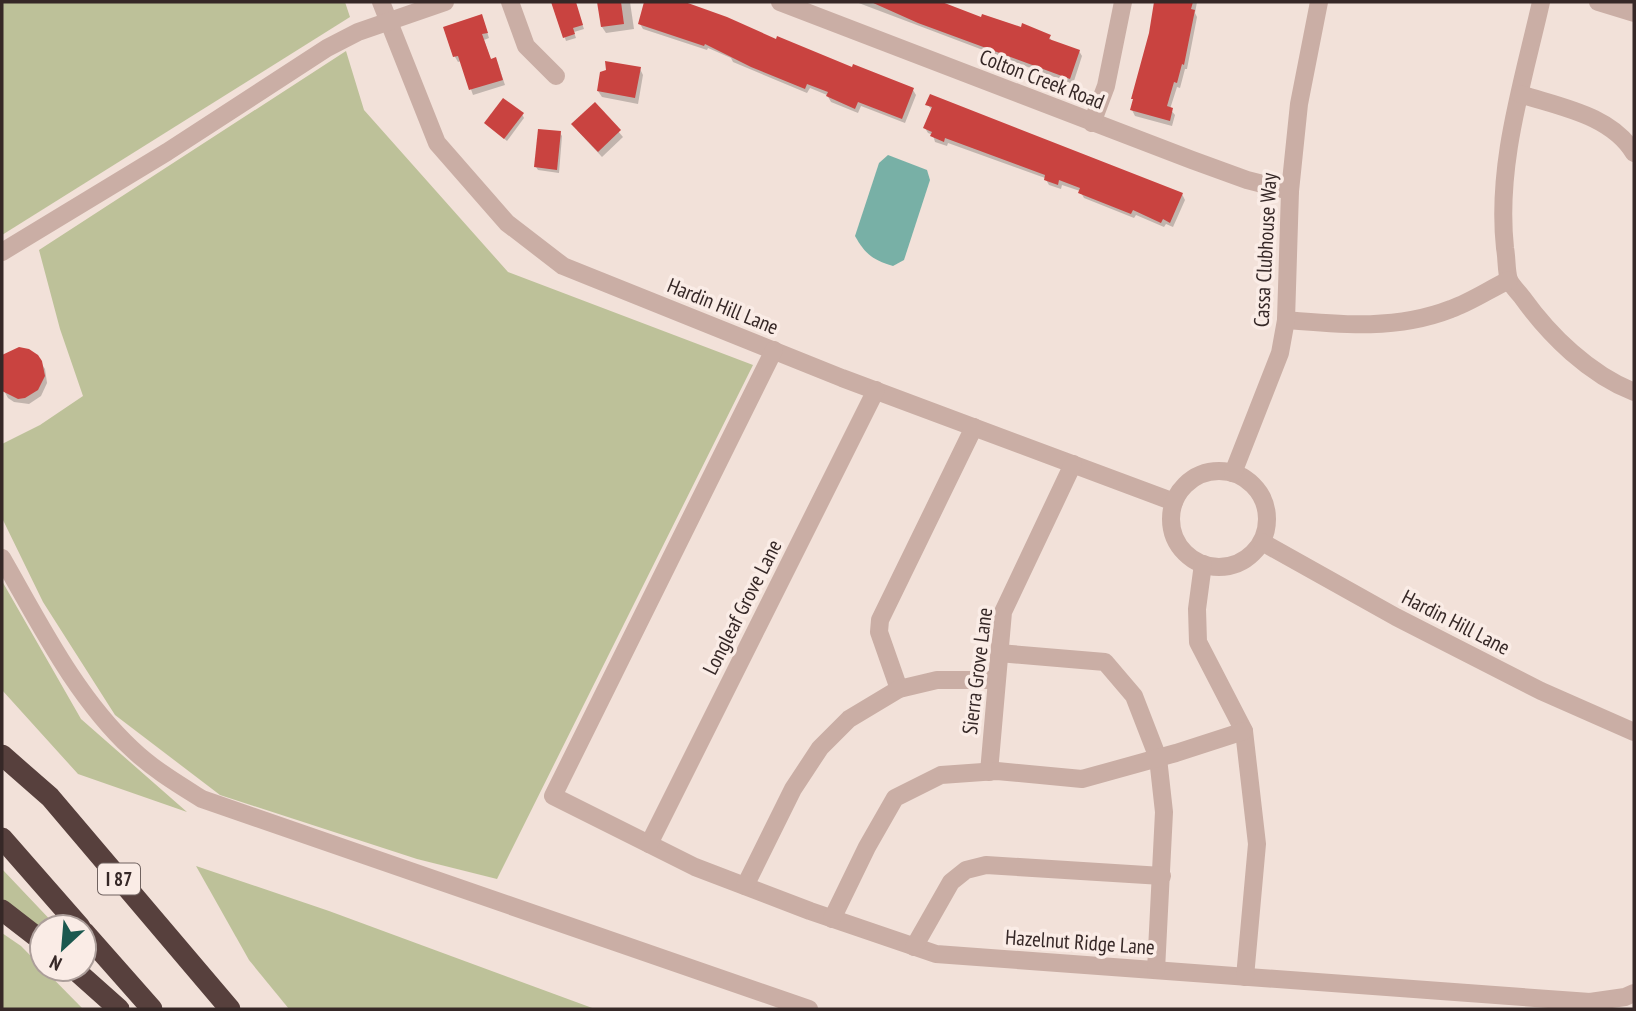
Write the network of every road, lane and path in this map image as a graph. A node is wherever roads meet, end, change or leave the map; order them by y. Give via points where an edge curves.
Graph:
1 (381, 2) edge
2 (445, 2) edge
3 (510, 2) edge
4 (780, 2) edge
5 (1123, 2) edge
6 (1319, 2) edge
7 (1541, 2) edge
8 (1598, 2) edge
9 (1634, 13) edge
10 (387, 22) junction
11 (556, 76) dead end
12 (1520, 94) junction
13 (1092, 123) junction
14 (1634, 153) edge
15 (1290, 191) junction
16 (2, 252) edge
17 (1509, 280) junction
18 (1286, 320) junction
19 (774, 351) junction
20 (876, 390) junction
21 (1634, 392) edge
22 (974, 427) junction
23 (1073, 464) junction
24 (1233, 473) junction
25 (1174, 502) junction
26 (1262, 542) junction
27 (2, 558) edge
28 (1203, 564) junction
29 (999, 653) junction
30 (996, 680) junction
31 (899, 689) junction
32 (1244, 731) junction
33 (1634, 732) edge
34 (2, 740) edge
35 (2, 755) edge
36 (1158, 758) junction
37 (989, 772) junction
38 (50, 797) junction
39 (2, 838) edge
40 (649, 844) junction
41 (1162, 876) junction
42 (744, 886) junction
43 (2, 910) edge
44 (68, 913) edge
45 (832, 919) junction
46 (28, 931) edge
47 (914, 947) junction
48 (98, 948) edge
49 (1156, 970) junction
50 (1245, 977) junction
51 (90, 983) edge
52 (1634, 993) edge
53 (119, 1009) edge
54 (152, 1009) edge
55 (230, 1009) edge
56 (809, 1009) edge

1 - 10 street, Hardin Hill Lane
2 - 10 street
3 - 11 street via 526,46
4 - 13 street, Colton Creek Road
5 - 13 street via 1106,86
6 - 15 street, Cassa Clubhouse Way via 1299,104
7 - 12 street
8 - 9 street
10 - 16 street via 327,48
10 - 19 street, Hardin Hill Lane via 438,143 507,223 563,267
12 - 14 street via 1597,120 1626,140
12 - 17 street via 1503,183
13 - 15 street, Colton Creek Road via 1247,180
15 - 18 street, Cassa Clubhouse Way
17 - 18 street via 1452,309 1406,323 1357,326
17 - 21 street via 1540,323 1577,357
18 - 24 street, Cassa Clubhouse Way via 1280,353
19 - 20 street, Hardin Hill Lane
19 - 40 street, Hazelnut Ridge Lane via 552,796
20 - 22 street, Hardin Hill Lane
20 - 40 street, Longleaf Grove Lane
22 - 23 street, Hardin Hill Lane
22 - 31 street via 880,620 879,632
23 - 25 street, Hardin Hill Lane
23 - 29 street, Sierra Grove Lane via 1003,612
24 - 25 street via 1219,471 1198,477 1181,489
24 - 26 street via 1256,489 1264,501 1267,514
25 - 28 street via 1173,532 1184,551
26 - 28 street via 1254,553 1230,566
26 - 33 street, Hardin Hill Lane via 1396,617 1541,691
27 - 56 street via 87,698 131,749 202,799
28 - 32 street via 1198,642
29 - 30 street, Sierra Grove Lane
29 - 36 street via 1105,662 1134,696
30 - 31 street via 937,680
30 - 37 street, Sierra Grove Lane
31 - 42 street via 849,719 820,748 793,789
32 - 36 street
32 - 50 street via 1257,844
34 - 38 highway
35 - 38 highway, I 87
36 - 37 street via 1082,779
36 - 41 street via 1164,812
37 - 45 street via 941,775 895,799
38 - 55 highway, I 87
39 - 44 highway
40 - 42 street, Hazelnut Ridge Lane
41 - 47 street via 986,865 966,870 951,882
41 - 49 street
42 - 45 street, Hazelnut Ridge Lane
43 - 46 highway
45 - 47 street, Hazelnut Ridge Lane
47 - 49 street, Hazelnut Ridge Lane via 936,954
48 - 54 highway
49 - 50 street, Hazelnut Ridge Lane
50 - 52 street, Hazelnut Ridge Lane via 1590,1002
51 - 53 highway

